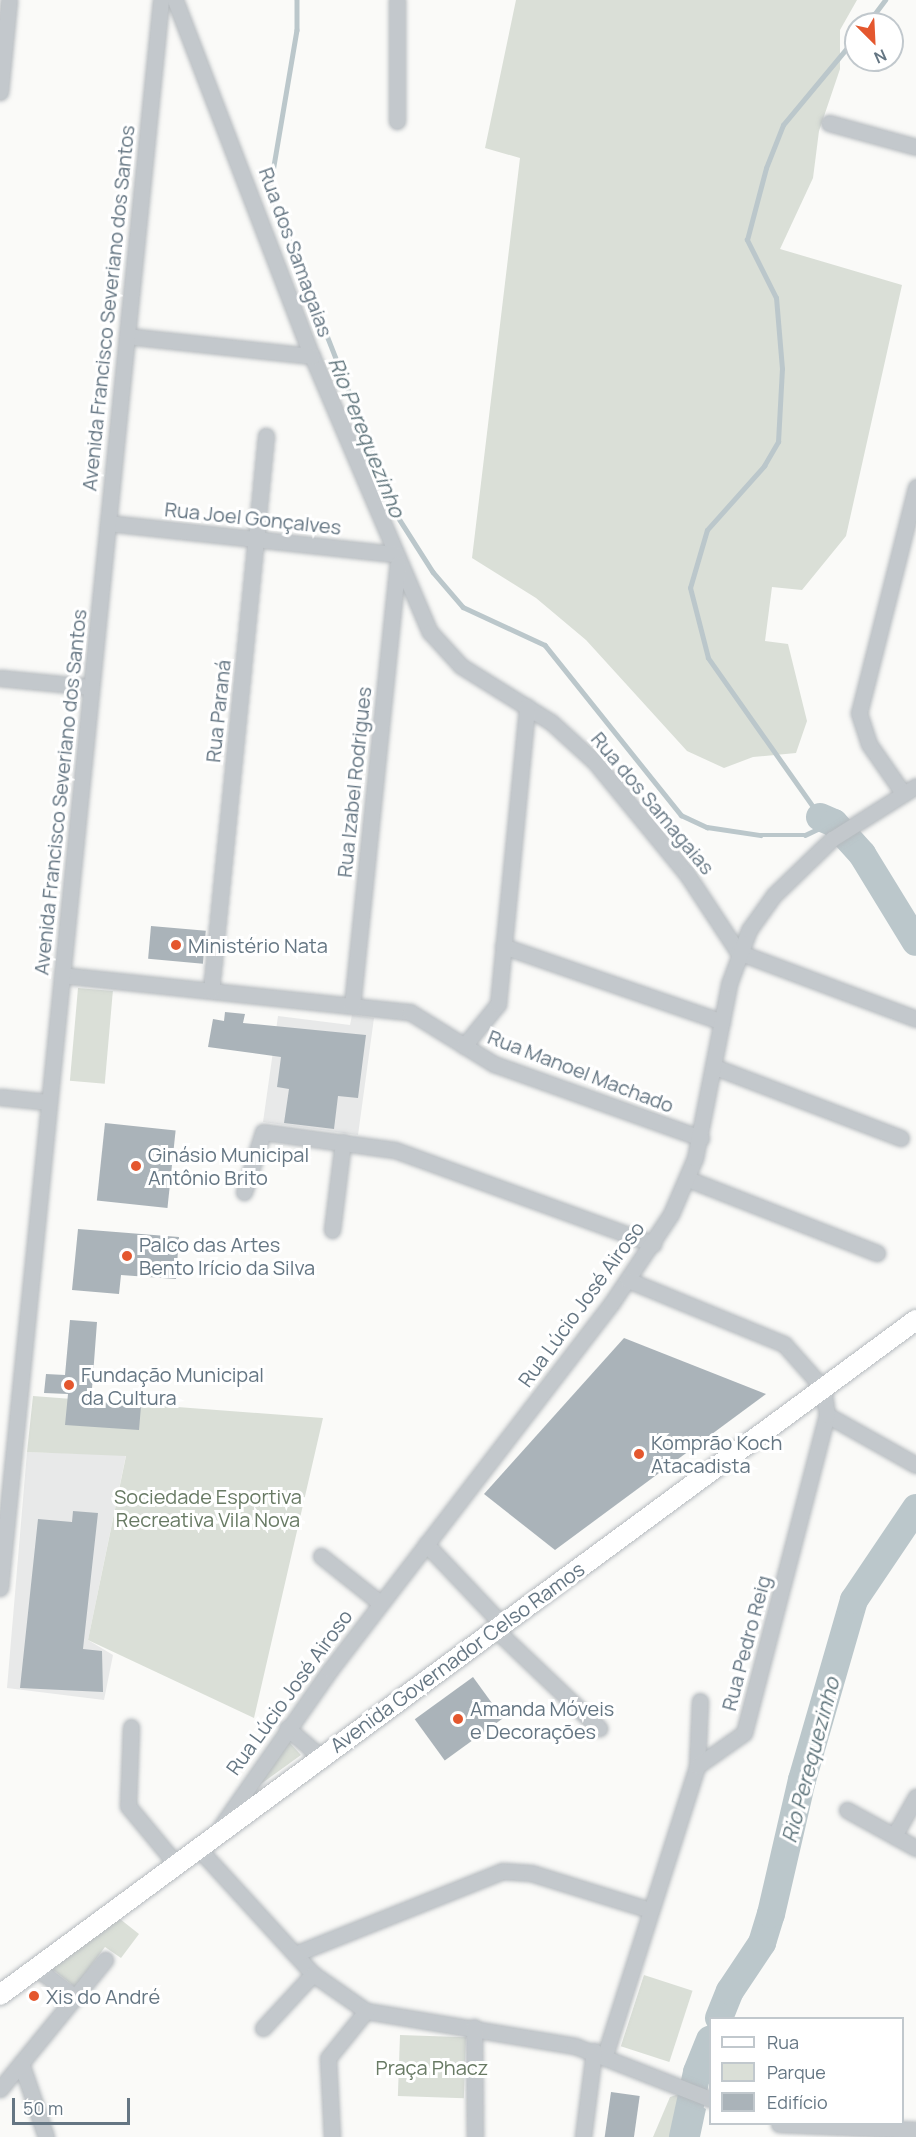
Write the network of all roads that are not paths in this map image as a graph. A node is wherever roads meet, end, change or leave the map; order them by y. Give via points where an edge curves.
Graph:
1 (9, 0) edge
2 (161, 0) edge
3 (175, 0) edge
4 (397, 0) edge
5 (0, 92) edge
6 (397, 121) dead end
7 (829, 123) dead end
8 (916, 147) edge
9 (127, 336) junction
10 (312, 356) junction
11 (266, 436) dead end
12 (916, 487) edge
13 (108, 523) junction
14 (256, 539) junction
15 (396, 558) junction
16 (0, 678) edge
17 (91, 687) junction
18 (526, 706) junction
19 (909, 789) edge
20 (503, 946) junction
21 (738, 952) junction
22 (62, 975) junction
23 (211, 990) junction
24 (352, 1006) junction
25 (916, 1019) edge
26 (722, 1022) junction
27 (464, 1046) junction
28 (714, 1067) junction
29 (0, 1098) edge
30 (49, 1102) junction
31 (701, 1138) junction
32 (901, 1138) dead end
33 (343, 1142) junction
34 (688, 1179) junction
35 (244, 1192) dead end
36 (332, 1230) dead end
37 (653, 1244) junction
38 (877, 1253) dead end
39 (628, 1280) junction
40 (916, 1320) edge
41 (823, 1388) junction
42 (827, 1415) junction
43 (916, 1465) edge
44 (3, 1530) edge
45 (426, 1544) junction
46 (321, 1556) dead end
47 (0, 1588) edge
48 (380, 1604) junction
49 (499, 1626) junction
50 (700, 1701) dead end
51 (131, 1727) dead end
52 (287, 1728) junction
53 (599, 1728) dead end
54 (321, 1757) junction
55 (697, 1766) junction
56 (916, 1797) edge
57 (847, 1810) dead end
58 (215, 1835) junction
59 (894, 1836) junction
60 (198, 1848) junction
61 (916, 1848) edge
62 (176, 1864) junction
63 (650, 1910) junction
64 (295, 1954) junction
65 (105, 1960) dead end
66 (36, 1968) junction
67 (312, 1974) junction
68 (0, 1995) edge
69 (75, 1997) junction
70 (366, 2011) junction
71 (474, 2027) junction
72 (263, 2028) dead end
73 (599, 2053) junction
74 (18, 2066) junction
75 (0, 2089) edge
76 (709, 2098) edge
77 (802, 2125) edge
78 (916, 2130) edge
79 (41, 2137) edge
80 (46, 2137) edge
81 (332, 2137) edge
82 (476, 2137) edge
83 (583, 2137) edge

1 - 5 street
2 - 9 street, Avenida Francisco Severiano dos Santos
3 - 10 street, Rua dos Samagaias
4 - 6 street
7 - 8 street
9 - 10 street
9 - 13 street, Avenida Francisco Severiano dos Santos
10 - 15 street, Rua dos Samagaias
11 - 14 street, Rua Paraná
12 - 19 street via 859,713 869,744
13 - 14 street, Rua Joel Gonçalves
13 - 17 street, Avenida Francisco Severiano dos Santos
14 - 15 street, Rua Joel Gonçalves
14 - 23 street, Rua Paraná
15 - 18 street, Rua dos Samagaias via 421,615 445,651
15 - 24 street, Rua Izabel Rodrigues
16 - 17 street
17 - 22 street, Avenida Francisco Severiano dos Santos
18 - 20 street
18 - 21 street, Rua dos Samagaias via 572,739 628,800 686,873
19 - 21 street, Rua Lúcio José Airoso via 832,839 774,895
20 - 26 street
20 - 27 street via 498,1004
21 - 25 street
21 - 26 street, Rua Lúcio José Airoso
22 - 23 street, Rua Manoel Machado
22 - 30 street, Avenida Francisco Severiano dos Santos
23 - 24 street, Rua Manoel Machado
24 - 27 street, Rua Manoel Machado via 410,1012
26 - 28 street, Rua Lúcio José Airoso
27 - 31 street, Rua Manoel Machado via 494,1064
28 - 31 street, Rua Lúcio José Airoso
28 - 32 street
29 - 30 street
30 - 44 street, Avenida Francisco Severiano dos Santos
31 - 34 street, Rua Lúcio José Airoso
33 - 35 street via 263,1132
33 - 36 street
33 - 37 street via 395,1150
34 - 37 street, Rua Lúcio José Airoso
34 - 38 street
37 - 39 street, Rua Lúcio José Airoso
39 - 41 street via 768,1335 784,1344
39 - 45 street, Rua Lúcio José Airoso
40 - 41 main road, Avenida Governador Celso Ramos
41 - 42 street, Rua Pedro Reig
41 - 49 main road, Avenida Governador Celso Ramos
42 - 43 street
42 - 55 street, Rua Pedro Reig via 744,1733
44 - 47 street, Avenida Francisco Severiano dos Santos
45 - 48 street, Rua Lúcio José Airoso
45 - 49 street
46 - 48 street
48 - 52 street, Rua Lúcio José Airoso
49 - 53 street
49 - 54 main road, Avenida Governador Celso Ramos
50 - 55 street
51 - 62 street via 128,1806
52 - 54 street
52 - 58 street, Rua Lúcio José Airoso
54 - 58 main road, Avenida Governador Celso Ramos
55 - 63 street
56 - 59 street
57 - 59 street
58 - 60 main road, Avenida Governador Celso Ramos
59 - 61 street
60 - 62 main road, Avenida Governador Celso Ramos
60 - 64 street
62 - 66 main road, Avenida Governador Celso Ramos
63 - 64 street via 531,1873 502,1871
63 - 73 street
64 - 67 street
65 - 69 street
66 - 68 main road, Avenida Governador Celso Ramos
66 - 69 street
67 - 70 street
67 - 72 street
69 - 74 street
70 - 71 street via 395,2019
70 - 81 street via 328,2058
71 - 73 street
71 - 82 street
73 - 76 street
73 - 83 street
74 - 75 street
74 - 79 street
74 - 80 street
77 - 78 street

